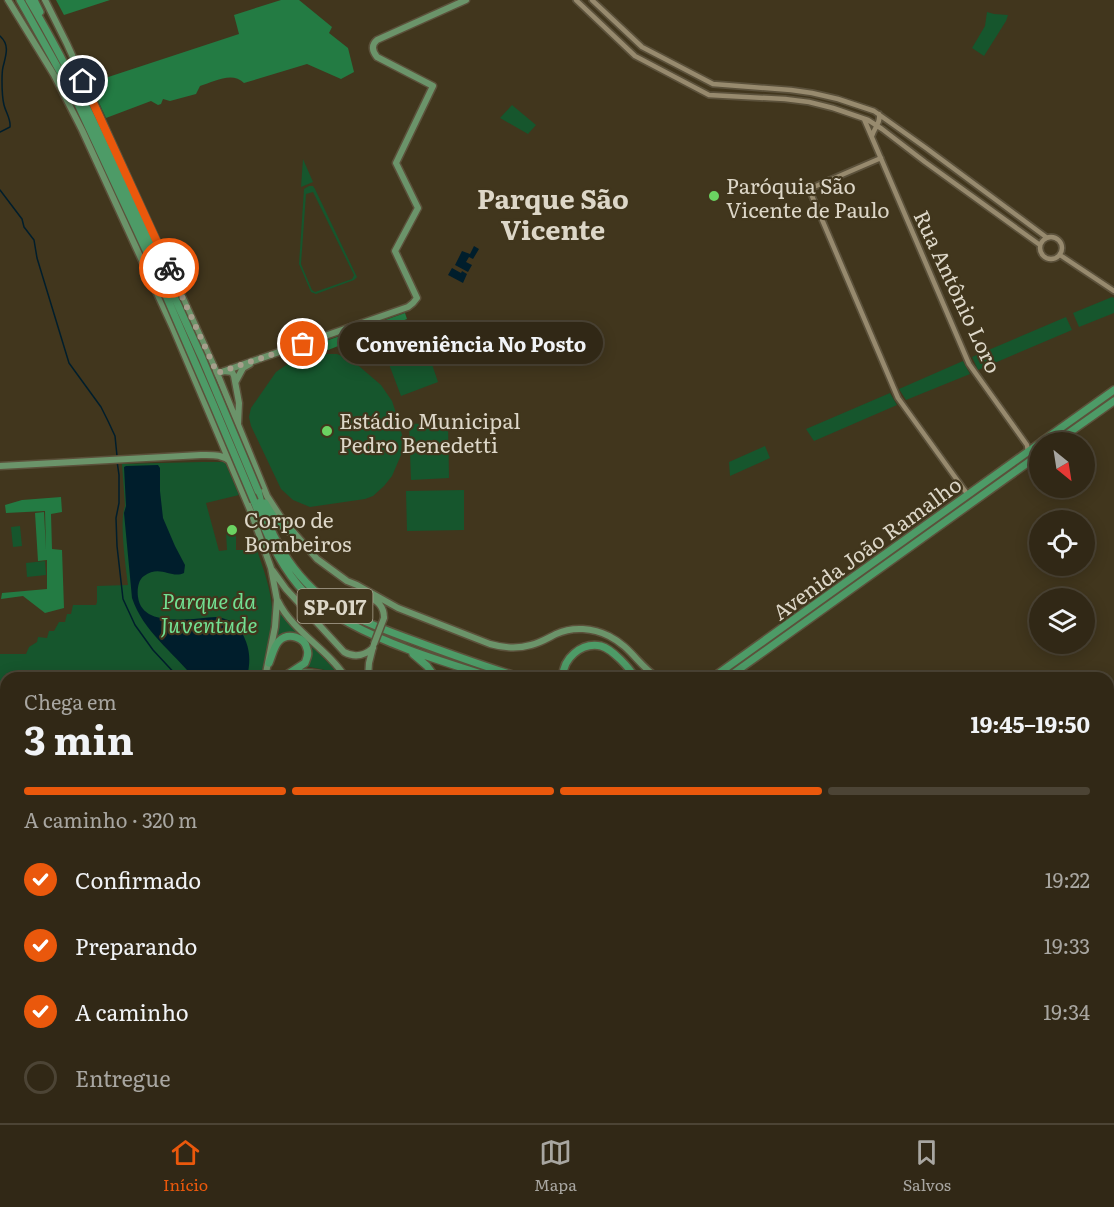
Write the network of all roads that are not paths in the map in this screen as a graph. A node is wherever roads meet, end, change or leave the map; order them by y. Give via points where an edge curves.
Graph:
1 (8, 0) edge
2 (18, 0) edge
3 (29, 0) edge
4 (34, 0) edge
5 (45, 0) edge
6 (466, 0) edge
7 (576, 0) edge
8 (592, 0) edge
9 (40, 27) junction
10 (696, 75) junction
11 (691, 86) junction
12 (870, 110) junction
13 (879, 114) junction
14 (864, 119) junction
15 (877, 126) junction
16 (872, 136) junction
17 (881, 158) junction
18 (1047, 237) junction
19 (1040, 245) junction
20 (1060, 255) junction
21 (154, 260) junction
22 (1114, 291) edge
23 (255, 360) junction
24 (220, 372) junction
25 (197, 382) junction
26 (236, 384) junction
27 (1114, 390) edge
28 (1114, 401) edge
29 (238, 425) junction
30 (1055, 432) edge
31 (1070, 432) edge
32 (223, 443) junction
33 (1028, 452) junction
34 (216, 454) junction
35 (231, 462) junction
36 (1029, 462) edge
37 (0, 466) edge
38 (996, 485) junction
39 (258, 491) junction
40 (968, 495) junction
41 (976, 500) junction
42 (293, 533) junction
43 (271, 568) junction
44 (350, 583) junction
45 (278, 600) junction
46 (374, 646) junction
47 (409, 651) junction
48 (269, 663) junction
49 (267, 672) edge
50 (292, 672) edge
51 (341, 672) edge
52 (368, 672) edge
53 (432, 672) edge
54 (475, 672) edge
55 (501, 672) edge
56 (563, 672) edge
57 (631, 672) edge
58 (651, 672) edge
59 (720, 672) edge
60 (735, 672) edge

1 - 25 main road via 72,108
2 - 9 highway, SP-017
3 - 9 highway, SP-017
4 - 9 highway via 41,12
5 - 24 main road
6 - 23 main road via 380,38 373,45 377,57 433,86 396,163 418,208 395,251 417,298 408,307
7 - 11 street via 635,56
8 - 10 street via 642,47
9 - 21 highway, SP-017
10 - 11 street
10 - 12 street via 713,84 791,90
11 - 14 street via 711,95 808,102
12 - 13 street
12 - 14 street
13 - 15 street
13 - 18 street
14 - 15 street
14 - 16 street, Rua Antônio Loro
15 - 16 street
15 - 19 street
16 - 17 street, Rua Antônio Loro
17 - 33 street, Rua Antônio Loro via 972,369 1027,445
17 - 40 street via 809,189 897,395
18 - 19 street
18 - 20 street via 1060,240
19 - 20 street via 1046,258
20 - 22 street
21 - 39 highway, SP-017, bridge via 202,358
21 - 47 highway, SP-017, bridge via 280,559 297,584 321,606
23 - 24 main road
23 - 26 main road via 243,368
24 - 25 main road
24 - 26 main road via 233,373
24 - 29 main road
25 - 32 main road
26 - 29 main road
27 - 30 highway, Avenida João Ramalho
28 - 31 highway
29 - 42 main road via 267,496
32 - 34 main road
32 - 35 main road
33 - 38 highway via 1025,460
33 - 40 highway, Avenida João Ramalho
34 - 35 main road
34 - 37 main road
35 - 43 main road
36 - 38 highway, Avenida João Ramalho
38 - 41 highway, Avenida João Ramalho
39 - 42 highway via 278,523
39 - 55 highway, SP-017 via 287,558 301,578 325,600 365,622
40 - 41 highway
40 - 59 highway, Avenida João Ramalho
41 - 60 highway, Avenida João Ramalho
42 - 44 main road via 317,559
43 - 45 main road
43 - 46 main road via 344,652 359,656
44 - 46 main road, bridge via 384,610
44 - 58 main road via 398,608 501,647 534,645 567,630 598,631 622,644
45 - 48 main road
45 - 51 main road via 290,619
46 - 52 main road
47 - 53 highway
47 - 54 highway, SP-017
48 - 49 main road
48 - 50 highway via 280,640 289,636 302,640 308,648 306,660
56 - 57 highway via 573,654 592,646 612,653

